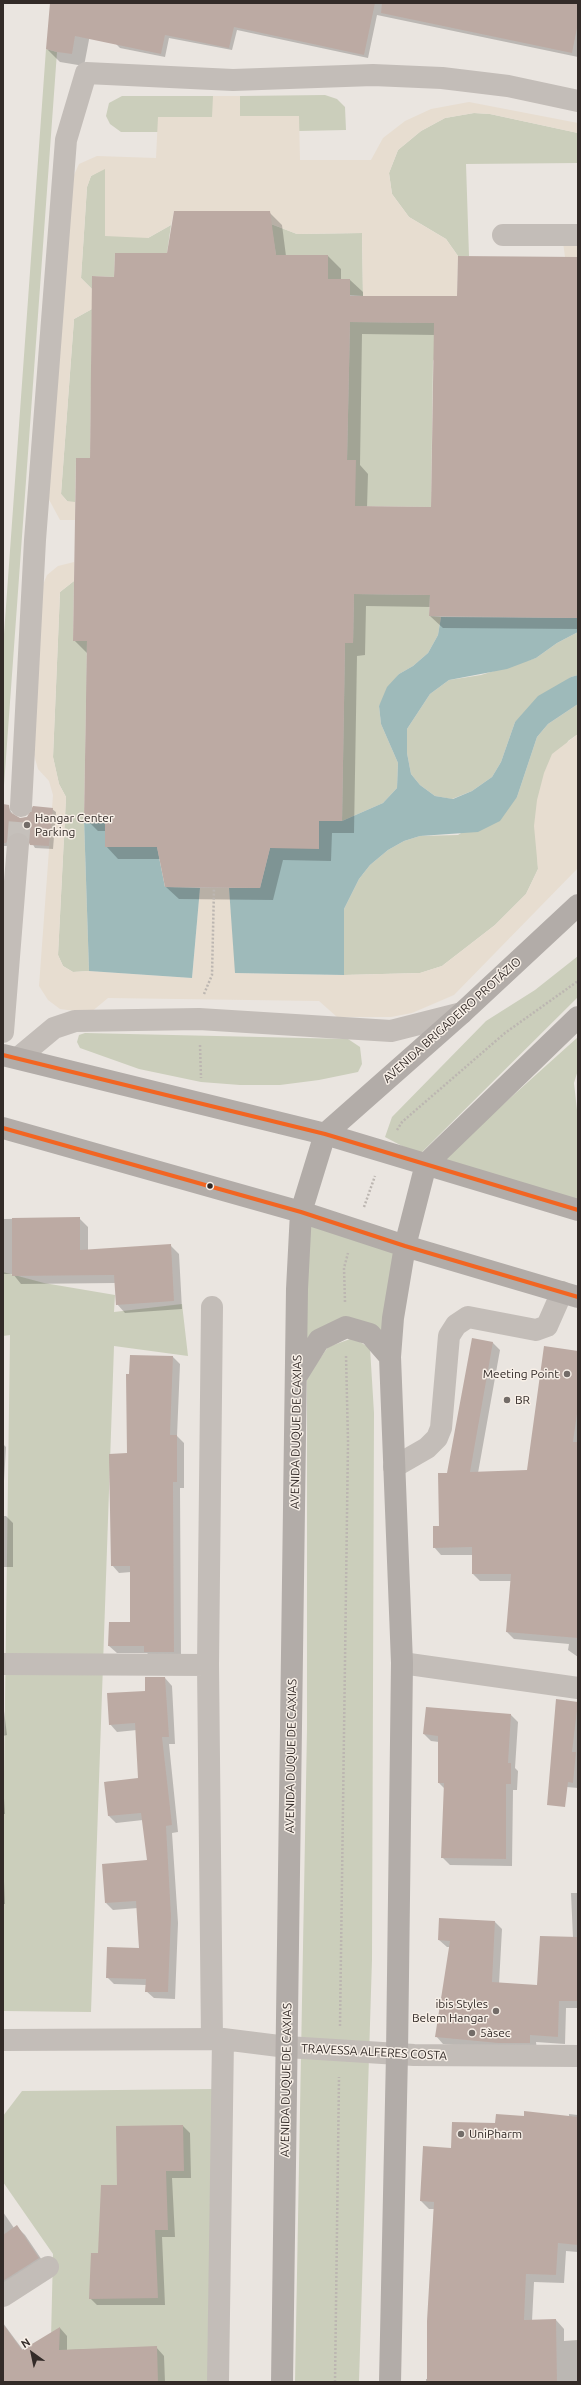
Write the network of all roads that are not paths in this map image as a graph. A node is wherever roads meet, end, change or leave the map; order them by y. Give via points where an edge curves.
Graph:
1 (578, 101) edge
2 (503, 235) dead end
3 (578, 235) edge
4 (21, 806) tunnel mouth
5 (18, 844) tunnel mouth
6 (578, 905) edge
7 (462, 1013) junction
8 (578, 1017) edge
9 (3, 1032) edge
10 (10, 1057) edge
11 (3, 1128) edge
12 (325, 1134) junction
13 (426, 1164) junction
14 (578, 1210) edge
15 (302, 1212) junction
16 (405, 1246) junction
17 (570, 1295) edge
18 (212, 1307) dead end
19 (390, 1357) junction
20 (296, 1377) junction
21 (394, 1467) junction
22 (402, 1663) junction
23 (3, 1664) edge
24 (208, 1665) junction
25 (578, 1688) edge
26 (217, 2039) junction
27 (3, 2040) edge
28 (287, 2047) junction
29 (397, 2054) junction
30 (578, 2056) edge
31 (48, 2267) dead end
32 (3, 2296) edge
33 (218, 2382) edge
34 (282, 2382) edge
35 (390, 2382) edge

1 - 4 street via 508,86 442,78 373,75 233,80 86,73 66,140 35,540
2 - 3 street
5 - 9 street
6 - 7 main road, AVENIDA BRIGADEIRO PROTÁZIO
7 - 10 street via 391,1031 199,1019 75,1021 54,1028
7 - 12 main road, AVENIDA BRIGADEIRO PROTÁZIO
8 - 13 main road
10 - 12 main road
11 - 15 main road
12 - 13 main road
12 - 15 main road, AVENIDA DUQUE DE CAXIAS
13 - 14 main road
13 - 16 main road
15 - 16 main road
15 - 20 main road, AVENIDA DUQUE DE CAXIAS
16 - 17 main road
16 - 19 main road via 393,1318
17 - 21 street via 547,1326 536,1330 468,1317 456,1325 449,1336 441,1428 437,1438 426,1448
18 - 24 street
19 - 20 main road via 370,1334 346,1327 319,1340
19 - 21 main road
20 - 28 main road, AVENIDA DUQUE DE CAXIAS
21 - 22 main road
22 - 25 street
22 - 29 main road
23 - 24 street
24 - 26 street
26 - 27 street, TRAVESSA ALFERES COSTA
26 - 28 street, TRAVESSA ALFERES COSTA
26 - 33 street
28 - 29 street, TRAVESSA ALFERES COSTA
28 - 34 main road, AVENIDA DUQUE DE CAXIAS
29 - 30 street, TRAVESSA ALFERES COSTA
29 - 35 main road
31 - 32 street

